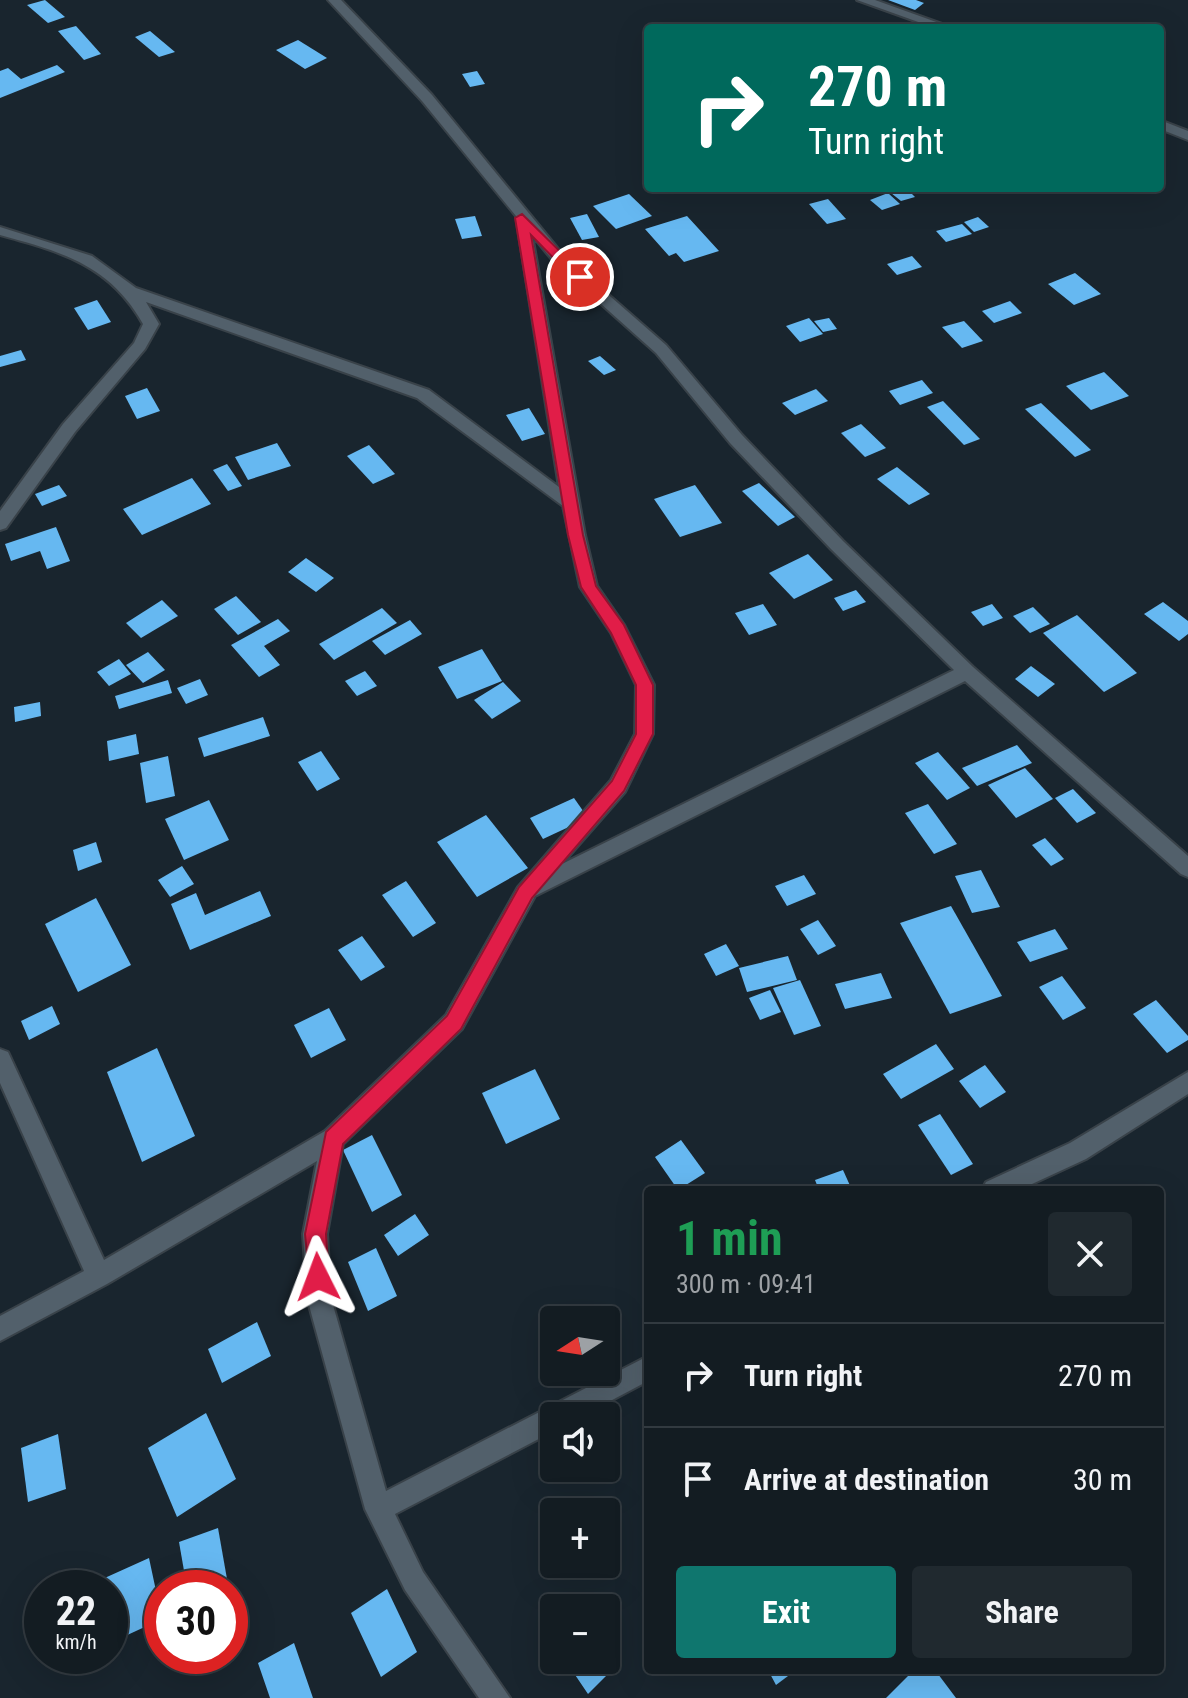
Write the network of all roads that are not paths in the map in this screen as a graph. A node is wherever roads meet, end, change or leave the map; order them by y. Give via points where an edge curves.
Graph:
1 (334, 0) edge
2 (863, 0) edge
3 (935, 24) edge
4 (1164, 126) edge
5 (1188, 136) edge
6 (522, 218) junction
7 (0, 231) edge
8 (132, 292) junction
9 (570, 503) junction
10 (0, 524) edge
11 (967, 672) junction
12 (1188, 868) edge
13 (525, 893) junction
14 (0, 1059) edge
15 (1188, 1082) edge
16 (333, 1139) junction
17 (1003, 1186) edge
18 (99, 1276) junction
19 (0, 1329) edge
20 (644, 1370) edge
21 (582, 1402) edge
22 (540, 1424) edge
23 (378, 1509) junction
24 (496, 1698) edge

1 - 6 street via 427,98
2 - 3 street
4 - 5 street
6 - 9 street
6 - 11 street via 559,259 661,349 746,450
7 - 8 street via 54,246 107,270
8 - 9 street via 423,394
8 - 10 street via 151,324 140,345 69,428
9 - 13 street via 589,587 645,685 644,734 618,786
11 - 12 street
11 - 13 street
13 - 16 street via 454,1022
14 - 18 street
15 - 17 street via 1078,1151
16 - 18 street
16 - 23 street via 315,1234 319,1298
18 - 19 street
20 - 21 street
22 - 23 street
23 - 24 street via 414,1581

